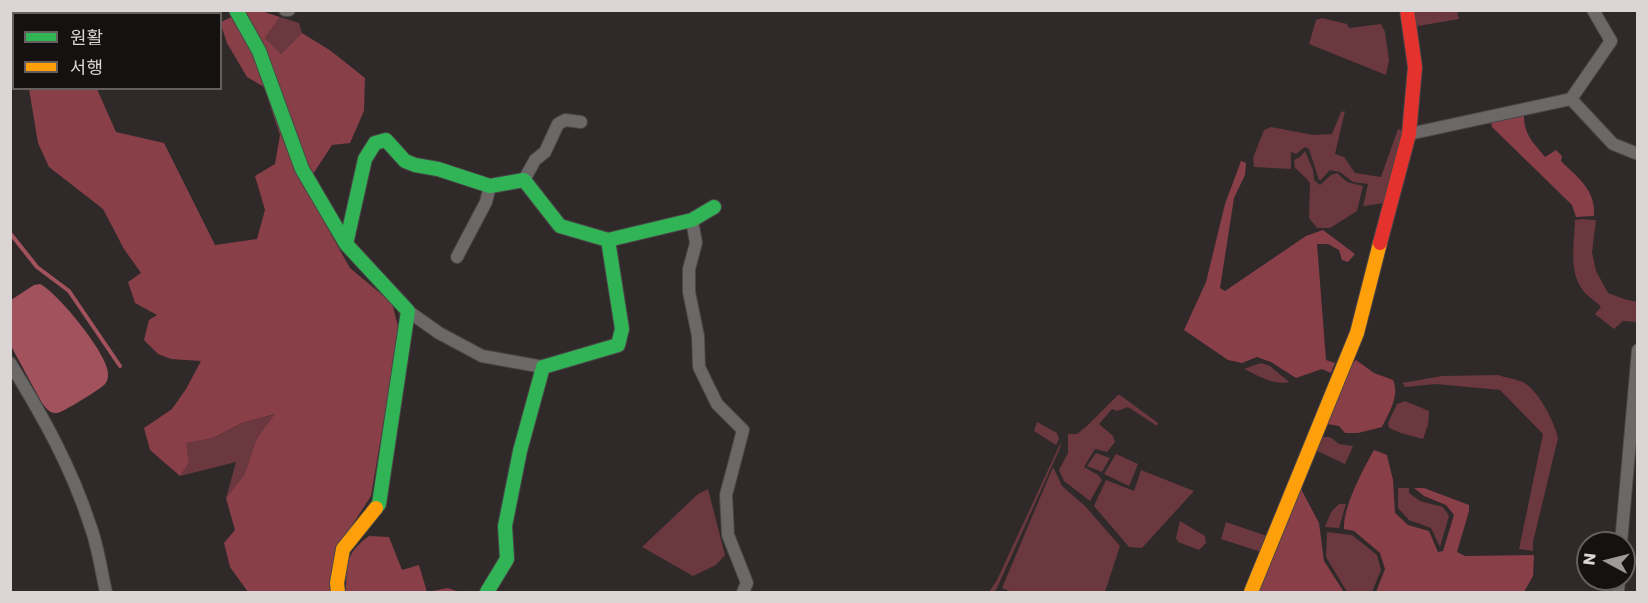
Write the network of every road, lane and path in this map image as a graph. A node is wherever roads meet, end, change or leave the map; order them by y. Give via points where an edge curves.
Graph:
1 (236, 10) edge
2 (1407, 10) edge
3 (1593, 10) edge
4 (1571, 99) junction
5 (581, 122) dead end
6 (1409, 134) junction
7 (1638, 154) edge
8 (524, 180) junction
9 (490, 186) junction
10 (714, 207) dead end
11 (693, 220) junction
12 (608, 240) junction
13 (346, 244) junction
14 (458, 257) dead end
15 (408, 311) junction
16 (1638, 350) edge
17 (10, 363) edge
18 (543, 367) junction
19 (1622, 531) edge
20 (106, 592) edge
21 (338, 592) edge
22 (487, 592) edge
23 (743, 592) edge
24 (1251, 592) edge

1 - 13 street via 258,51 302,169
2 - 6 street via 1414,67
3 - 4 street via 1611,41
4 - 6 street
4 - 7 street via 1613,144
5 - 8 street via 565,120 558,124 545,152 535,160
6 - 24 street via 1357,333
8 - 9 street
8 - 12 street via 560,226
9 - 13 street via 405,161 386,140 375,143 365,159
9 - 14 street
10 - 11 street
11 - 12 street
11 - 23 street via 696,243 689,269 689,292 698,336 699,368 717,404 743,430 726,495 728,535 747,583
12 - 18 street via 622,329 618,345
13 - 15 street
15 - 18 street via 482,356
15 - 21 street via 379,504 343,549
16 - 19 street
17 - 20 street via 64,458 91,526
18 - 22 street via 505,526 507,559

